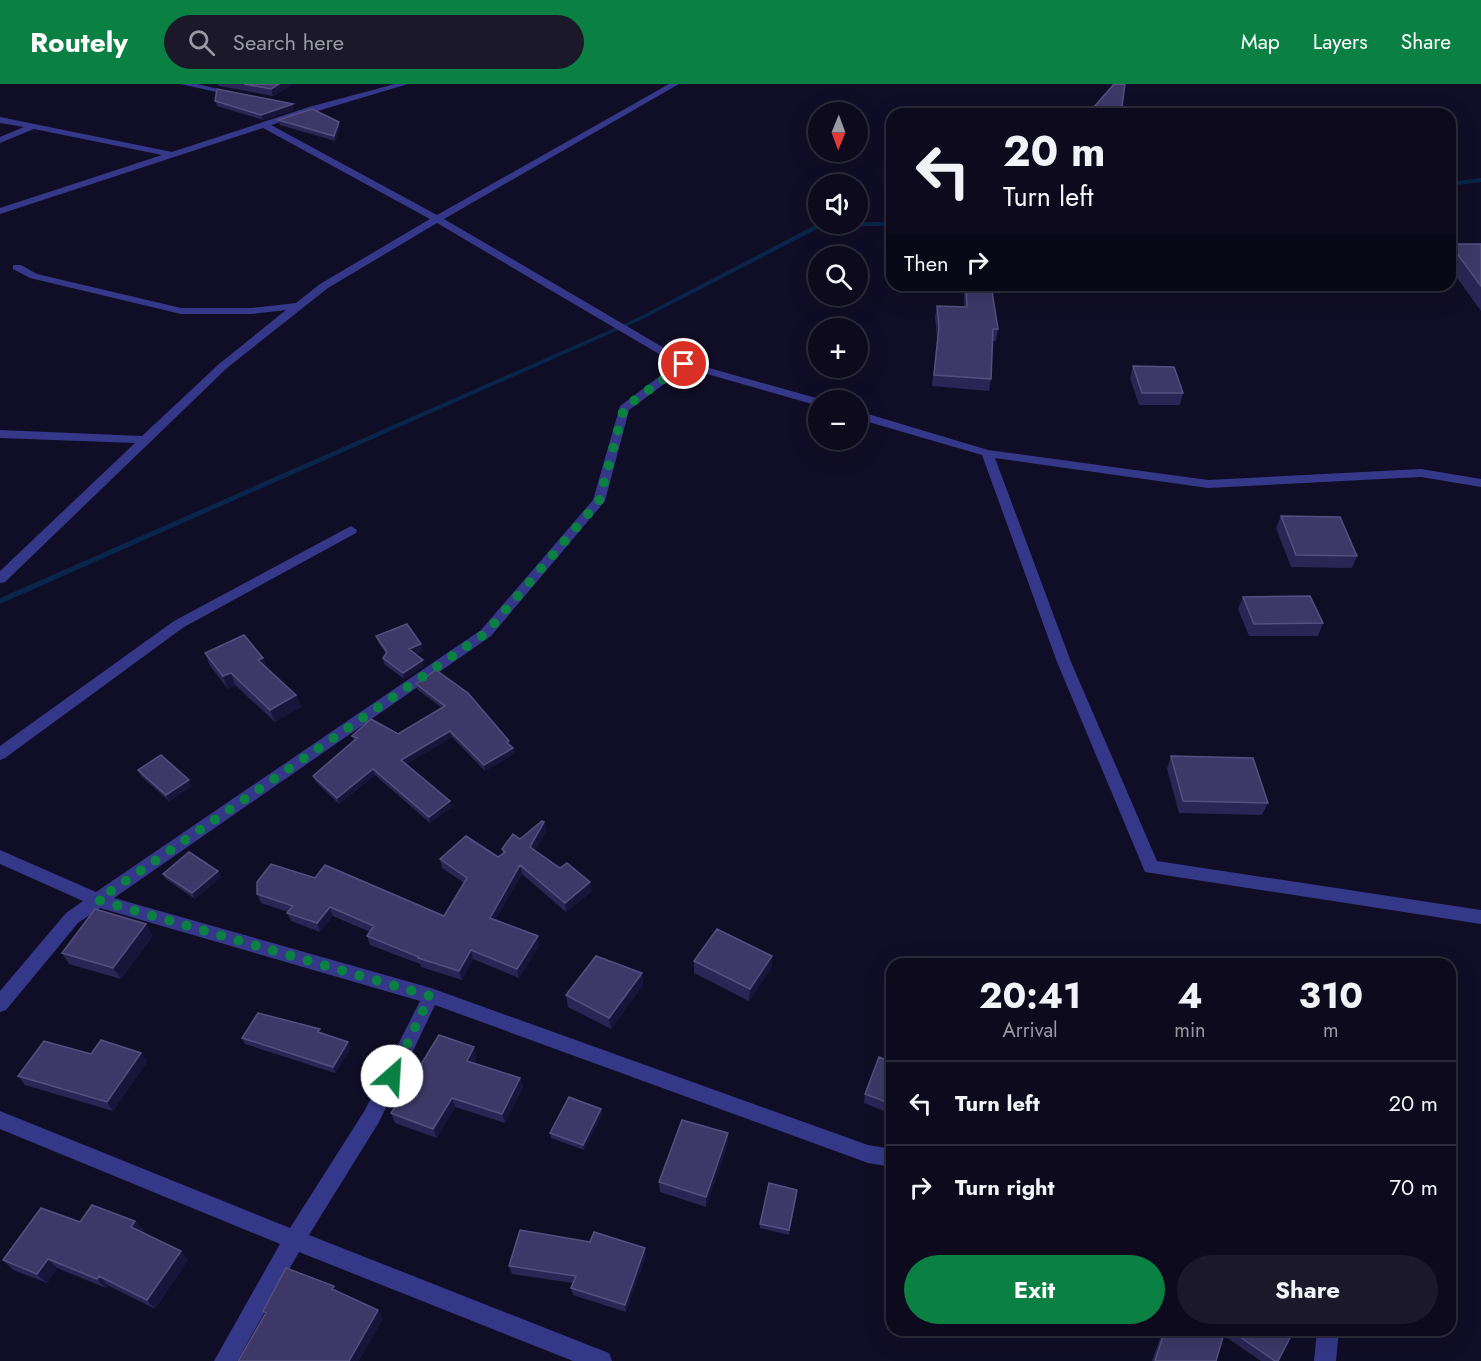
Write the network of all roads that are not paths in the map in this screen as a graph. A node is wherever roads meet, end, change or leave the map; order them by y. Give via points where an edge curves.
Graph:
1 (183, 84) edge
2 (404, 84) edge
3 (675, 84) edge
4 (242, 95) edge
5 (288, 104) edge
6 (312, 109) junction
7 (0, 120) edge
8 (263, 124) junction
9 (35, 126) junction
10 (0, 140) edge
11 (173, 154) junction
12 (0, 212) edge
13 (437, 219) junction
14 (17, 267) dead end
15 (299, 306) junction
16 (684, 364) junction
17 (808, 400) edge
18 (868, 418) edge
19 (0, 434) edge
20 (144, 440) junction
21 (987, 453) junction
22 (1481, 483) edge
23 (351, 531) dead end
24 (0, 579) edge
25 (0, 754) edge
26 (0, 858) edge
27 (98, 900) junction
28 (1481, 917) edge
29 (430, 996) junction
30 (0, 1004) edge
31 (0, 1120) edge
32 (886, 1157) edge
33 (294, 1240) junction
34 (1328, 1336) edge
35 (225, 1361) edge
36 (601, 1361) edge
37 (1326, 1361) edge

1 - 4 street
2 - 6 street
3 - 13 street
5 - 6 street
6 - 8 street
7 - 9 street
8 - 11 street
8 - 13 street
9 - 10 street
9 - 11 street
11 - 12 street
13 - 15 street via 324,286
13 - 16 street
14 - 15 street via 34,276 181,311
15 - 20 street via 223,366
16 - 17 street
16 - 27 street via 624,408 599,501 486,633
18 - 21 street
19 - 20 street
20 - 24 street
21 - 22 street via 1208,484 1421,473
21 - 28 street via 1064,662 1151,867
23 - 25 street via 178,624
26 - 27 street
27 - 29 street
27 - 30 street via 72,918
29 - 32 street via 868,1155
29 - 33 street via 372,1116
31 - 33 street
33 - 35 street
33 - 36 street
34 - 37 street

